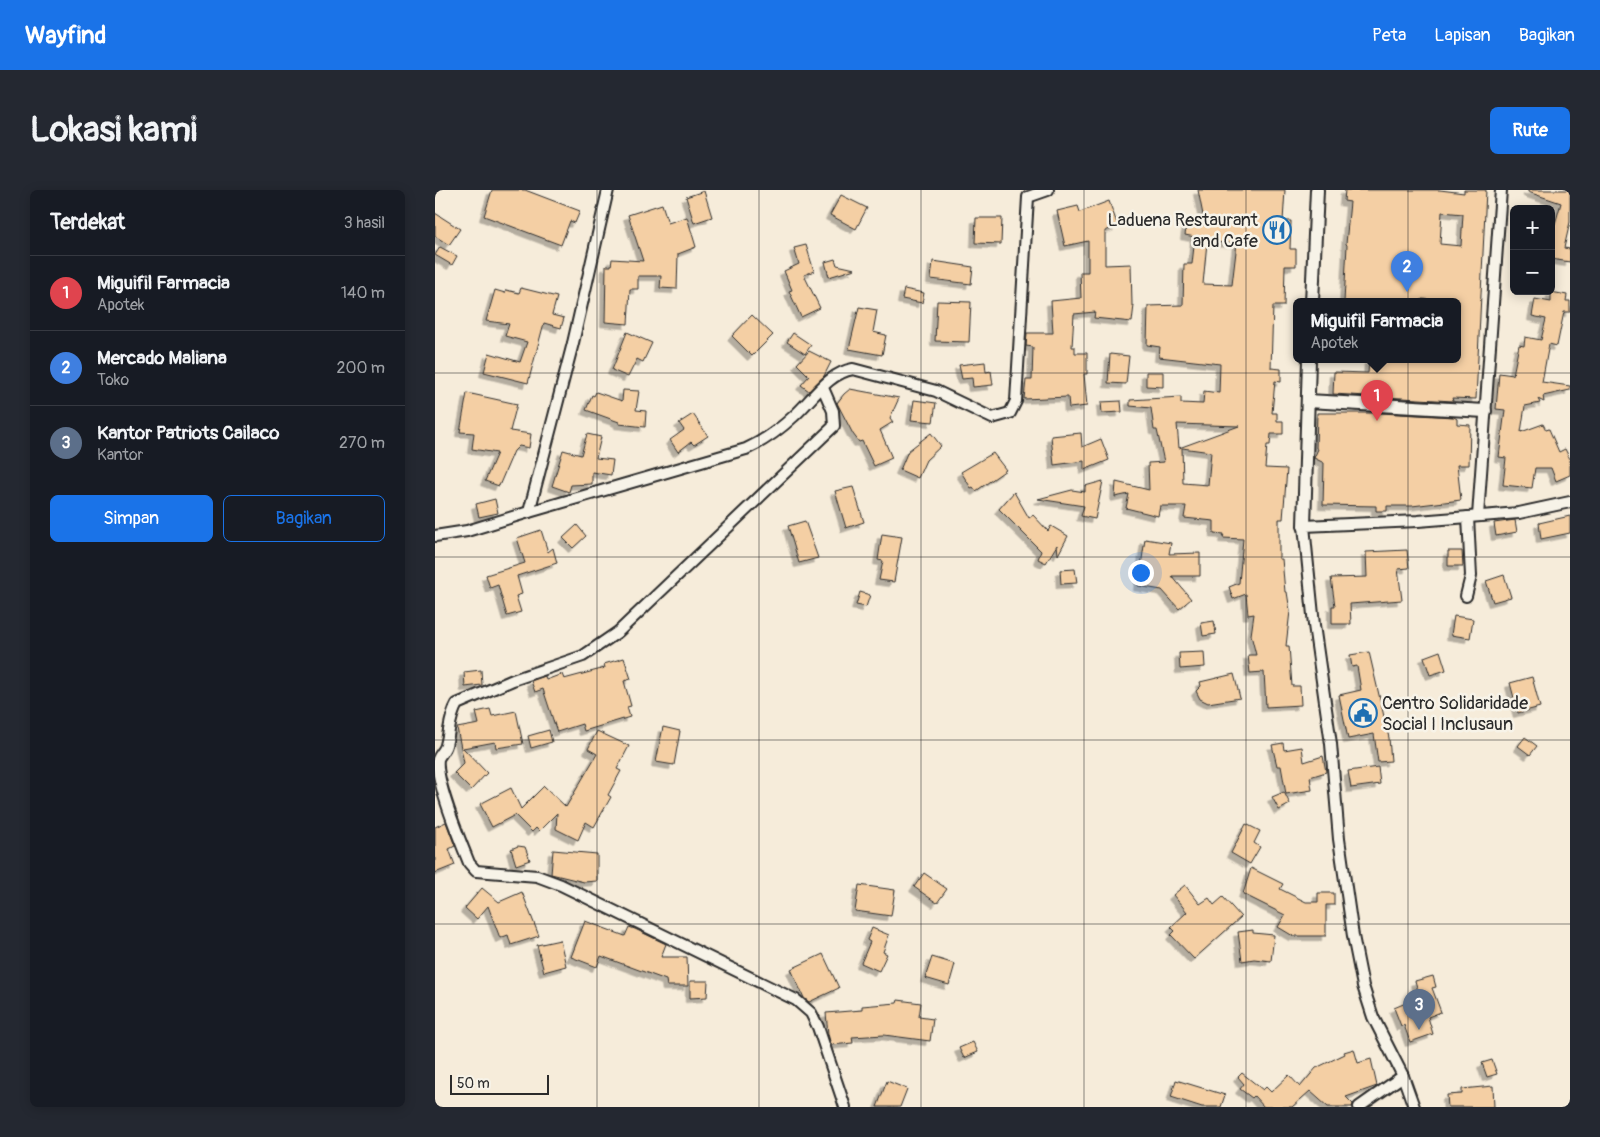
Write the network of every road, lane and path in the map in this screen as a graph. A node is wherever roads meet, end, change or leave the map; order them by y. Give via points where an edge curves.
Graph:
1 (608, 190) edge
2 (1048, 190) edge
3 (1317, 190) edge
4 (1501, 190) edge
5 (1028, 193) edge
6 (1312, 298) edge
7 (1309, 363) edge
8 (823, 388) junction
9 (1307, 401) junction
10 (1485, 411) junction
11 (1570, 502) edge
12 (529, 512) junction
13 (1473, 517) junction
14 (1303, 526) junction
15 (435, 536) edge
16 (1466, 596) dead end
17 (1403, 1076) junction
18 (845, 1107) edge
19 (1359, 1107) edge
20 (1414, 1107) edge

1 - 12 street
2 - 5 street
3 - 6 street
4 - 10 street
5 - 8 street via 1016,401 1011,412 992,418 935,391 853,369 837,374
7 - 9 street
8 - 12 street via 766,440 746,449
8 - 18 street via 833,412 834,426 618,632 583,656 457,704 449,721 446,746 439,758 439,773 442,790 469,863 476,871 537,876 561,885 796,1000 811,1013 818,1027
9 - 10 street
9 - 14 street
10 - 13 street
11 - 13 street via 1519,513
12 - 15 street via 467,531
13 - 14 street
13 - 16 street via 1471,576
14 - 17 street via 1353,936 1373,1017
17 - 19 street
17 - 20 street

